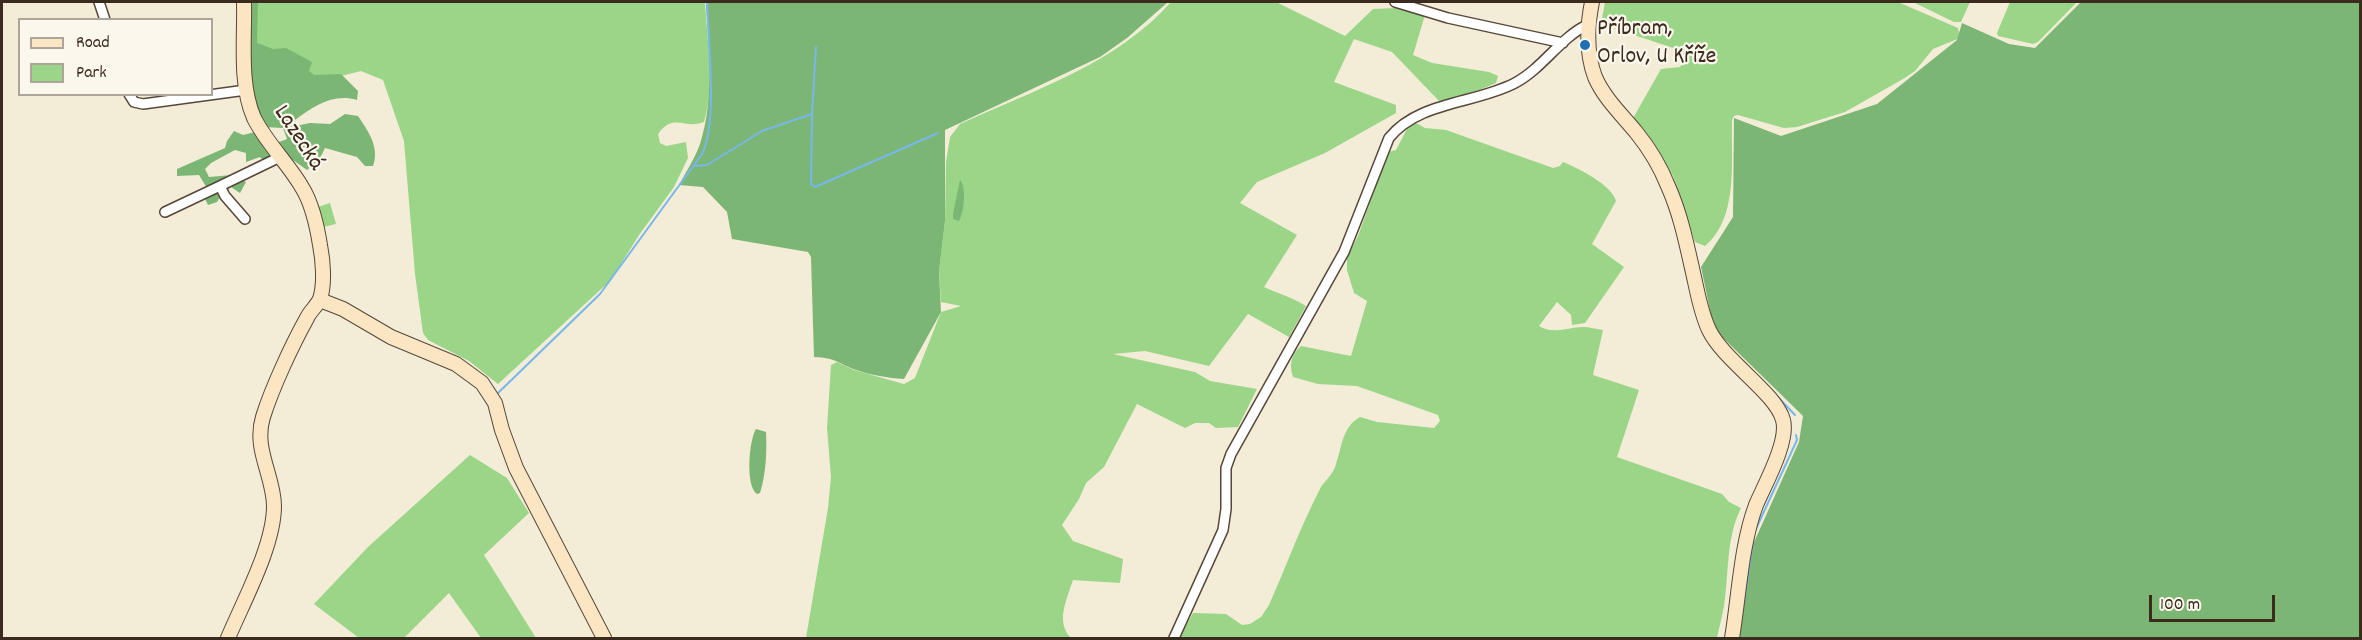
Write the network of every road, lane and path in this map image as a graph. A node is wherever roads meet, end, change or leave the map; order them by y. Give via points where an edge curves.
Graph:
1 (99, 2) edge
2 (244, 2) edge
3 (1395, 2) edge
4 (1592, 2) edge
5 (104, 18) edge
6 (1587, 25) junction
7 (1563, 43) junction
8 (246, 90) junction
9 (213, 94) edge
10 (130, 96) edge
11 (202, 96) edge
12 (280, 157) junction
13 (220, 186) junction
14 (165, 212) dead end
15 (245, 219) dead end
16 (320, 300) junction
17 (228, 639) edge
18 (603, 639) edge
19 (1174, 639) edge
20 (1732, 639) edge

1 - 5 street
2 - 8 street, Lazecká
3 - 7 street
4 - 6 street
6 - 7 street
6 - 20 street via 1596,79 1652,153 1669,187 1709,330 1721,349 1775,404 1784,421 1783,439 1748,531
7 - 19 street via 1541,65 1514,83 1418,115 1389,138 1344,252 1232,454 1226,468 1223,530
8 - 9 street
8 - 12 street, Lazecká via 255,119
10 - 11 street via 134,102 143,104
12 - 13 street
12 - 16 street, Lazecká via 304,190 316,222 321,247
13 - 14 street
13 - 15 street
16 - 17 street via 307,317 261,421 262,454 274,506 272,520 258,567
16 - 18 street via 456,364 482,383 495,403 516,468

